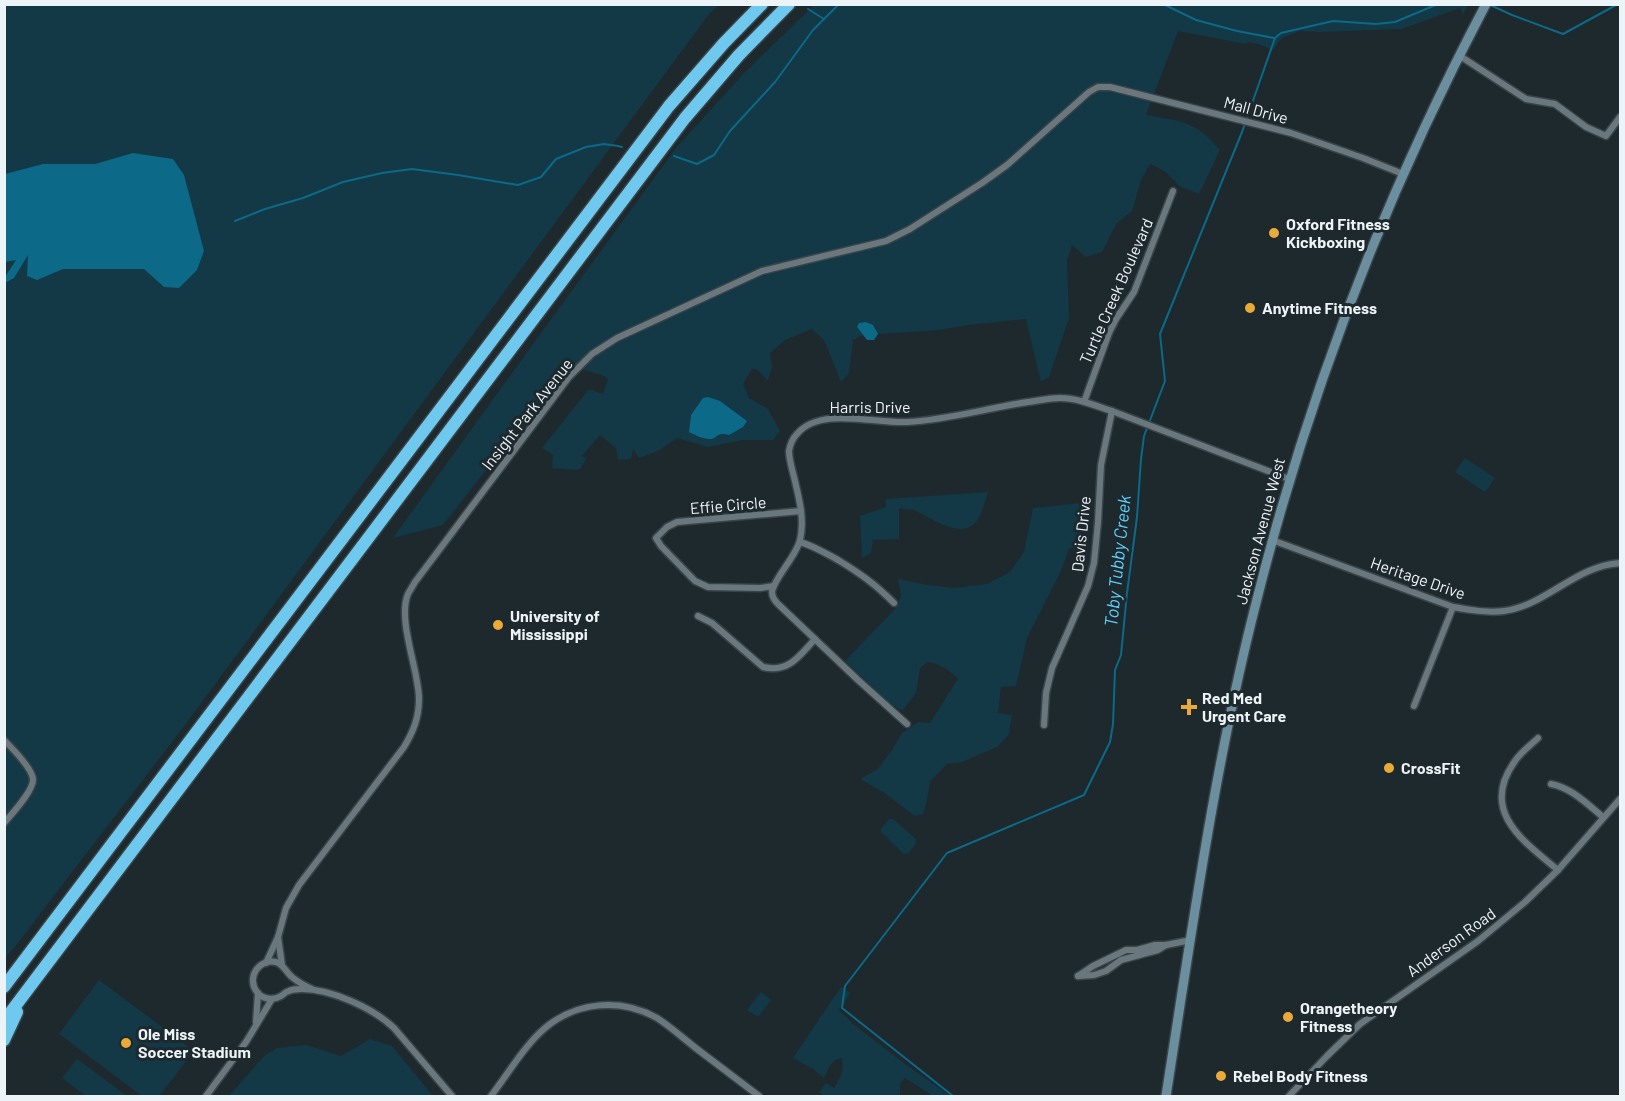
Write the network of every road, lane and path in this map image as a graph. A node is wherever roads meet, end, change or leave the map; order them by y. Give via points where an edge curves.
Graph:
1 (762, 4) edge
2 (789, 4) edge
3 (1486, 4) edge
4 (1460, 56) junction
5 (1098, 87) joint
6 (1620, 117) edge
7 (1403, 174) junction
8 (1173, 190) dead end
9 (1084, 402) junction
10 (1112, 411) junction
11 (1289, 479) junction
12 (801, 511) junction
13 (1272, 540) junction
14 (800, 542) junction
15 (1620, 563) edge
16 (774, 586) junction
17 (894, 603) dead end
18 (1453, 607) junction
19 (698, 616) dead end
20 (815, 639) junction
21 (1414, 706) dead end
22 (907, 724) dead end
23 (1044, 724) dead end
24 (1538, 738) dead end
25 (4, 740) edge
26 (1551, 784) dead end
27 (1620, 799) edge
28 (1603, 817) junction
29 (4, 823) edge
30 (1558, 870) junction
31 (278, 937) junction
32 (1191, 940) junction
33 (37, 944) junction
34 (1166, 945) junction
35 (266, 963) junction
36 (282, 965) junction
37 (289, 975) junction
38 (4, 977) edge
39 (4, 987) edge
40 (312, 989) junction
41 (286, 991) junction
42 (26, 992) junction
43 (258, 993) junction
44 (272, 999) junction
45 (4, 1021) edge
46 (256, 1024) junction
47 (4, 1040) edge
48 (206, 1096) edge
49 (453, 1096) edge
50 (491, 1096) edge
51 (759, 1096) edge
52 (1166, 1096) edge
53 (1289, 1096) edge

1 - 33 highway via 669,106
2 - 42 highway via 686,118
3 - 4 main road, Jackson Avenue West
4 - 6 street via 1526,99 1555,104 1586,127 1606,136
4 - 7 main road, Jackson Avenue West
5 - 7 street, Mall Drive via 1256,123
5 - 31 street, Insight Park Avenue via 1007,165 909,229 886,241 752,276 617,338 592,354 569,377 408,594 407,624 419,697 412,732 299,885 286,908
7 - 11 main road, Jackson Avenue West via 1348,306
8 - 9 street, Turtle Creek Boulevard via 1134,292 1109,333
9 - 10 street, Harris Drive
9 - 12 street, Harris Drive via 1060,398 906,422 831,418 811,424 796,435 789,452
10 - 11 street, Harris Drive
10 - 23 street, Davis Drive via 1101,465 1094,563 1052,668
11 - 13 main road, Jackson Avenue West
12 - 14 street, Harris Drive
12 - 16 street, Effie Circle via 678,522 656,538 695,581 708,587
13 - 18 street, Heritage Drive
13 - 32 main road, Jackson Avenue West via 1229,722
14 - 16 street, Harris Drive
14 - 17 street via 870,580
15 - 18 street, Heritage Drive via 1589,570 1541,598 1505,611
16 - 20 street via 774,600
18 - 21 street
19 - 20 street via 712,623 763,667 771,669 792,663
20 - 22 street
24 - 30 street via 1507,774 1502,789 1503,806 1513,830
25 - 29 street via 31,772 33,780
26 - 28 street via 1570,791
27 - 28 street, Anderson Road
28 - 30 street, Anderson Road
30 - 53 street, Anderson Road via 1478,940 1360,1024
31 - 35 street, Insight Park Avenue
31 - 36 street
32 - 34 street
32 - 52 main road, Jackson Avenue West
33 - 38 highway
33 - 39 highway
34 - 34 street via 1126,950 1078,976 1106,971 1121,960
35 - 36 street
35 - 43 street via 254,973 253,984
36 - 37 street
37 - 40 street
37 - 41 street
40 - 41 street
40 - 49 street via 365,1007 388,1022
41 - 44 street
42 - 45 highway
42 - 47 highway
43 - 44 street
43 - 46 street
44 - 46 street
46 - 48 street
50 - 51 street via 545,1029 578,1009 599,1005 638,1009 657,1019

